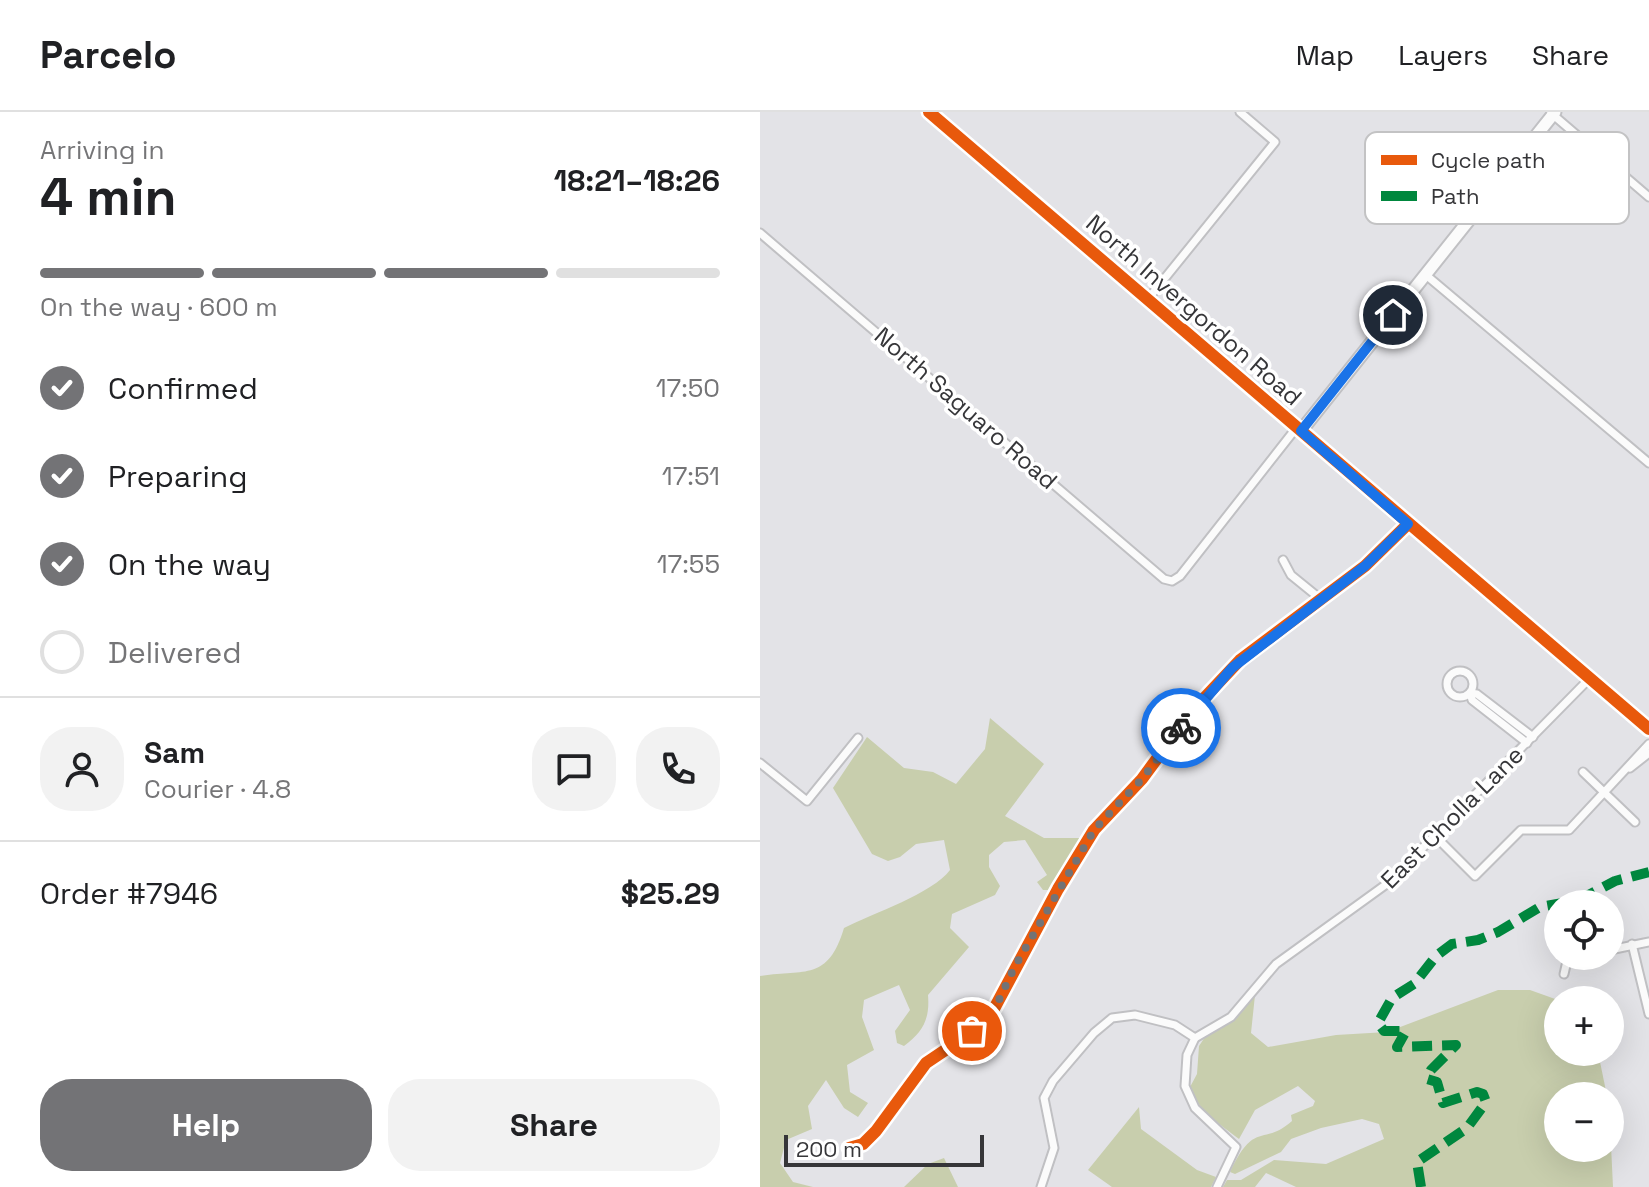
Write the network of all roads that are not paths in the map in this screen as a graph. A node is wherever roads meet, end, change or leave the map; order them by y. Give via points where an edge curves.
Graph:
1 (929, 112) edge
2 (1240, 112) edge
3 (1552, 113) edge
4 (1537, 132) edge
5 (1574, 132) edge
6 (1629, 180) edge
7 (1649, 197) edge
8 (1466, 224) edge
9 (760, 233) edge
10 (1426, 275) junction
11 (1148, 299) junction
12 (1299, 429) junction
13 (1649, 463) edge
14 (1408, 524) junction
15 (1283, 560) dead end
16 (1323, 601) junction
17 (1590, 678) junction
18 (1470, 693) dead end
19 (1649, 729) edge
20 (858, 738) dead end
21 (1530, 740) junction
22 (1649, 744) edge
23 (1649, 753) edge
24 (760, 763) edge
25 (1630, 768) junction
26 (1583, 772) dead end
27 (1606, 793) junction
28 (1635, 822) dead end
29 (1435, 836) junction
30 (1649, 942) edge
31 (1632, 944) junction
32 (1624, 946) edge
33 (1565, 970) edge
34 (1564, 974) dead end
35 (1649, 1014) edge
36 (1195, 1038) junction
37 (849, 1148) dead end
38 (1041, 1187) edge
39 (1217, 1187) edge

1 - 11 street, North Invergordon Road
2 - 11 street via 1275,142
3 - 4 street
3 - 5 street
6 - 7 street
8 - 10 street
9 - 12 street, North Saguaro Road via 1164,579 1180,576
10 - 12 street
10 - 13 street
11 - 12 street, North Invergordon Road
12 - 14 street, North Invergordon Road
14 - 16 street
14 - 17 street, North Invergordon Road
15 - 16 street via 1291,575
16 - 37 street via 1251,652 1192,711 1156,762 1094,830 992,1015 926,1063 876,1131 863,1144
17 - 19 street, North Invergordon Road
17 - 21 street, East Cholla Lane
18 - 21 street
20 - 24 street via 807,801
21 - 29 street, East Cholla Lane
22 - 25 street
23 - 25 street
25 - 27 street
26 - 27 street
27 - 28 street
27 - 29 street via 1569,830 1521,830 1475,876
29 - 36 street, East Cholla Lane via 1388,883 1276,964 1231,1017
30 - 31 street
31 - 32 street
31 - 35 street
33 - 34 street
36 - 38 street via 1175,1025 1135,1015 1112,1018 1094,1033 1044,1098 1054,1148
36 - 39 street via 1187,1055 1185,1086 1195,1108 1236,1147

